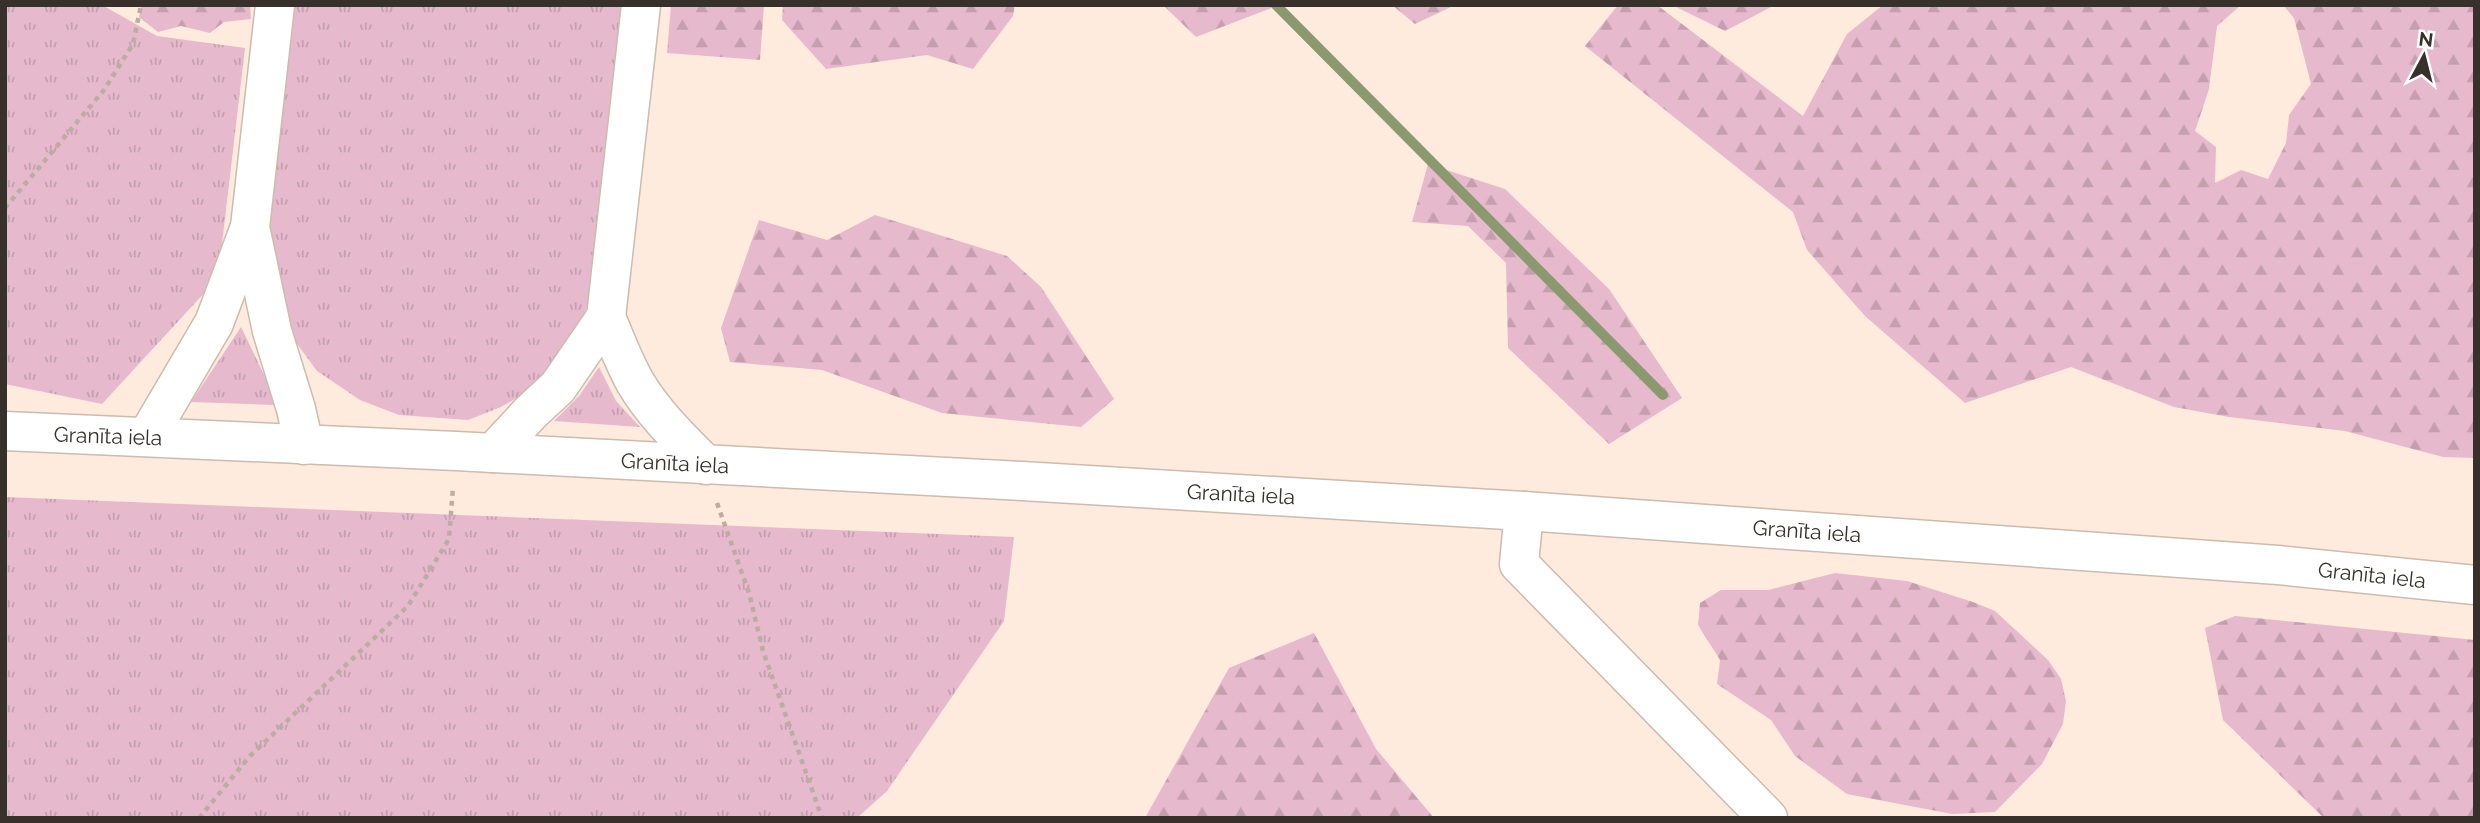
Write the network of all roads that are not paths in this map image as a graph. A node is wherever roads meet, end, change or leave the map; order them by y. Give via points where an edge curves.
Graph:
1 (275, 5) edge
2 (641, 5) edge
3 (250, 227) junction
4 (606, 317) junction
5 (5, 431) edge
6 (147, 437) junction
7 (304, 445) junction
8 (494, 453) junction
9 (706, 465) junction
10 (1524, 511) junction
11 (2475, 585) edge
12 (1768, 818) edge

1 - 3 main road
2 - 4 main road
3 - 6 main road via 214,323
3 - 7 main road via 272,331
4 - 8 main road via 558,387
4 - 9 main road via 646,398 666,426
5 - 6 main road, Granīta iela
6 - 7 main road, Granīta iela
7 - 8 main road, Granīta iela
8 - 9 main road, Granīta iela
9 - 10 main road, Granīta iela
10 - 11 main road, Granīta iela via 2278,565
10 - 12 main road via 1519,564

